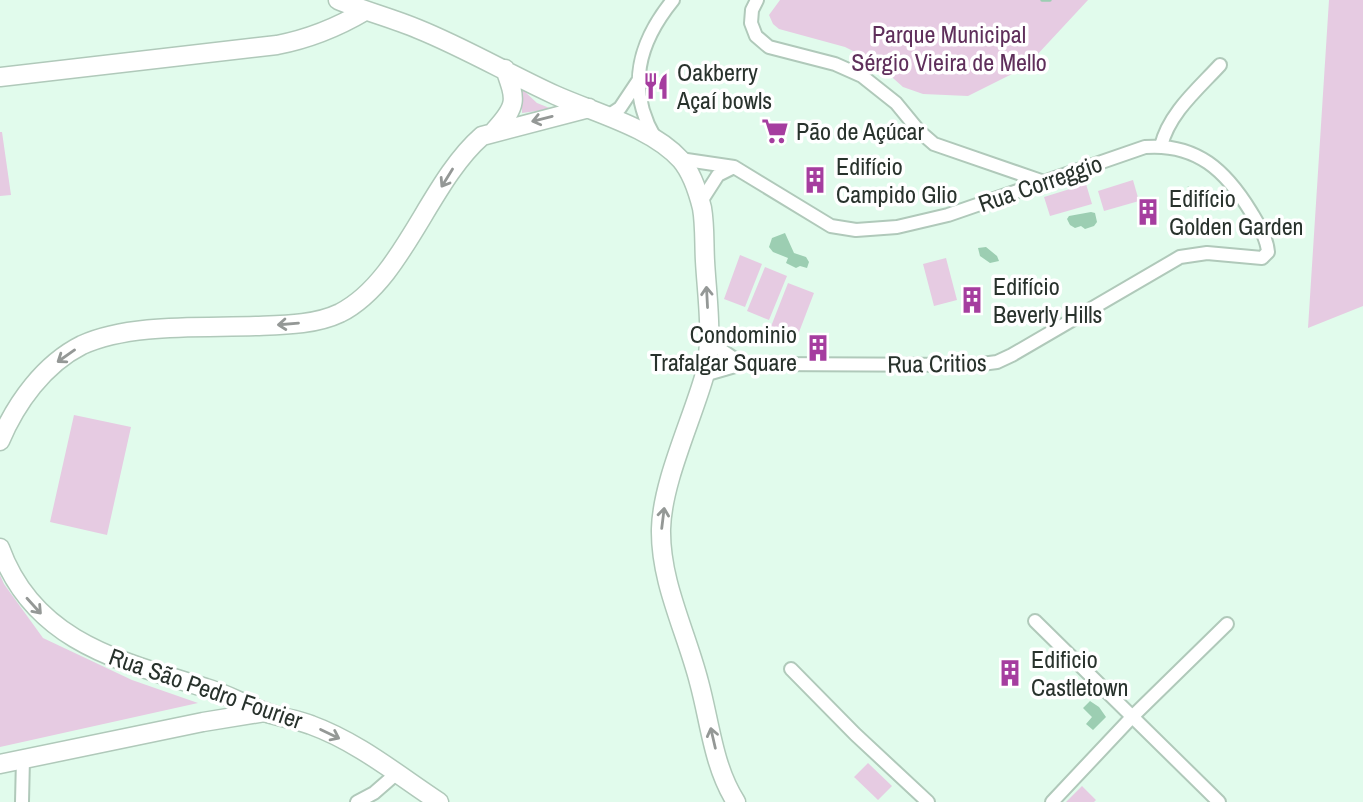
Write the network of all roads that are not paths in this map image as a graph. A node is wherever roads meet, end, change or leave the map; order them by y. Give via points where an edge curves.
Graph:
1 (338, 0) edge
2 (673, 0) edge
3 (757, 0) edge
4 (368, 6) edge
5 (1220, 65) dead end
6 (505, 69) junction
7 (0, 77) edge
8 (638, 81) junction
9 (589, 108) junction
10 (608, 116) junction
11 (494, 131) junction
12 (657, 141) junction
13 (1161, 146) junction
14 (680, 159) junction
15 (734, 167) junction
16 (1044, 181) junction
17 (700, 203) junction
18 (1268, 252) joint
19 (708, 341) junction
20 (742, 364) junction
21 (704, 375) junction
22 (0, 441) edge
23 (0, 548) edge
24 (1035, 621) dead end
25 (1227, 624) dead end
26 (791, 669) dead end
27 (210, 689) junction
28 (265, 712) junction
29 (1132, 717) junction
30 (203, 722) junction
31 (23, 758) junction
32 (0, 764) edge
33 (397, 773) junction
34 (22, 802) edge
35 (357, 802) edge
36 (439, 802) edge
37 (736, 802) edge
38 (928, 802) edge
39 (1052, 802) edge
40 (1219, 802) edge

1 - 4 street
2 - 8 street via 646,43
3 - 16 street via 751,23 756,37 769,47 862,76 896,103 934,144
4 - 6 street
4 - 7 street via 334,27 298,41
5 - 13 street via 1187,100
6 - 9 street
6 - 11 street via 514,96
8 - 10 street via 620,108
8 - 12 street via 641,110
9 - 10 street
9 -> 11 street
10 - 12 street
11 -> 22 street via 468,148 386,272 358,302 308,322 150,330 82,346 45,372 15,410
12 - 14 street
13 - 16 street, Rua Correggio via 1145,147
13 - 18 street, Rua Correggio via 1195,156 1231,181 1258,224
14 - 15 street, Rua Correggio
14 - 17 street via 690,172
15 - 16 street, Rua Correggio via 831,226 856,230 897,227 948,215
15 - 17 street via 718,175
19 -> 17 street
18 - 20 street, Rua Critios via 1262,258 1207,253 1180,257 1012,355 986,365
19 - 20 street
19 - 21 street
20 - 21 street, Rua Critios
37 -> 21 street via 719,766 699,679 672,595 661,528
23 -> 27 street, Rua São Pedro Fourier via 33,606 71,637 148,670
24 - 29 street
25 - 29 street
26 - 38 street
27 - 28 street, Rua São Pedro Fourier
27 - 30 street via 212,706
28 - 30 street
28 -> 33 street, Rua São Pedro Fourier via 311,725
29 - 39 street
29 - 40 street
30 - 31 street
31 - 32 street
31 - 34 street
33 - 35 street
33 - 36 street, Rua São Pedro Fourier

